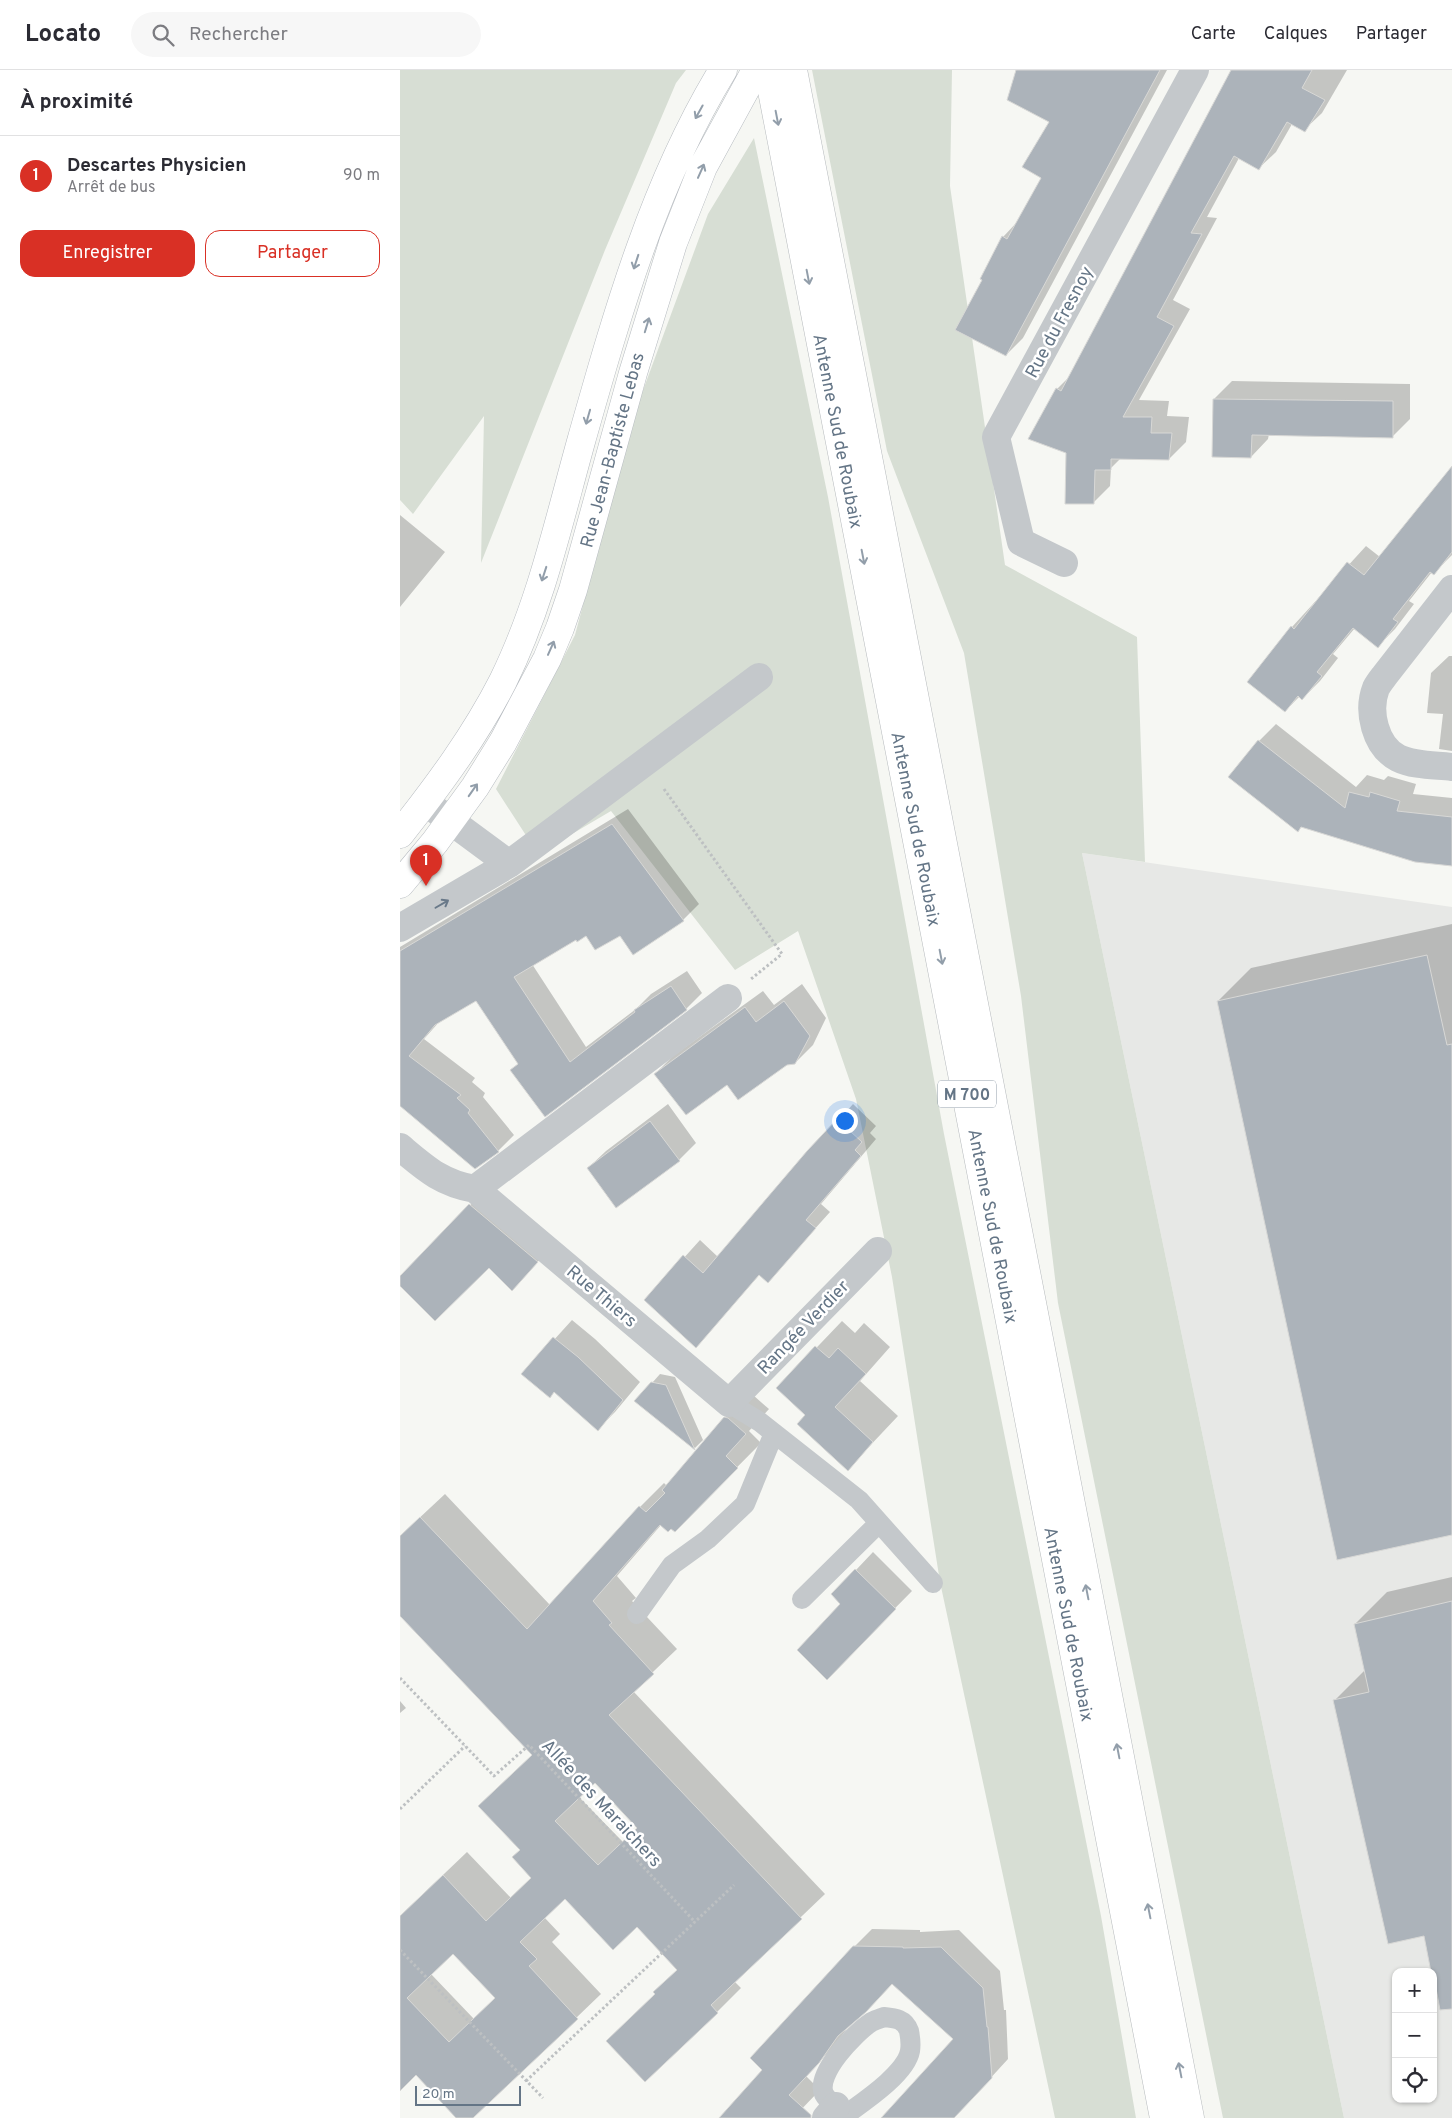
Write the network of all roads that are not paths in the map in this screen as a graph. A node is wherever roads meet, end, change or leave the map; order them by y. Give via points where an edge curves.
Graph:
1 (723, 70) edge
2 (756, 70) edge
3 (768, 70) edge
4 (793, 70) edge
5 (1195, 70) edge
6 (1064, 563) dead end
7 (1452, 589) edge
8 (759, 677) dead end
9 (1452, 767) edge
10 (425, 802) junction
11 (450, 821) junction
12 (400, 834) edge
13 (510, 864) junction
14 (400, 884) edge
15 (400, 928) edge
16 (728, 998) road end
17 (400, 1147) edge
18 (475, 1189) junction
19 (878, 1251) dead end
20 (729, 1403) junction
21 (774, 1433) junction
22 (879, 1523) junction
23 (933, 1583) dead end
24 (802, 1599) dead end
25 (638, 1614) dead end
26 (831, 2112) edge
27 (1164, 2118) edge
28 (1190, 2118) edge

1 -> 10 main road, Rue Jean-Baptiste Lebas via 696,118 650,218 620,310 548,564 528,620 503,680 479,723
11 -> 2 main road, Rue Jean-Baptiste Lebas via 503,742 560,628 632,373 673,243 703,167
3 -> 27 main road, Antenne Sud de Roubaix / M 700
28 -> 4 main road, Antenne Sud de Roubaix / M 700
5 - 6 street, Rue du Fresnoy via 996,437 1021,542
7 - 9 street via 1376,688 1373,718 1385,746 1396,757
8 - 13 street
10 - 11 street
10 - 12 main road, Rue Jean-Baptiste Lebas
11 - 13 street
11 - 14 main road, Rue Jean-Baptiste Lebas
15 -> 13 street
16 - 18 street
17 - 18 street, Rue Thiers via 440,1178 456,1186
18 - 20 street, Rue Thiers
19 - 20 street, Rangée Verdier
20 - 21 lane
21 - 22 lane via 858,1500
21 - 25 lane via 745,1504 708,1539 672,1565
22 - 23 lane
22 - 24 lane
26 - 26 lane via 848,2113 903,2066 910,2051 906,2024 896,2018 884,2017 871,2023 839,2054 822,2087

